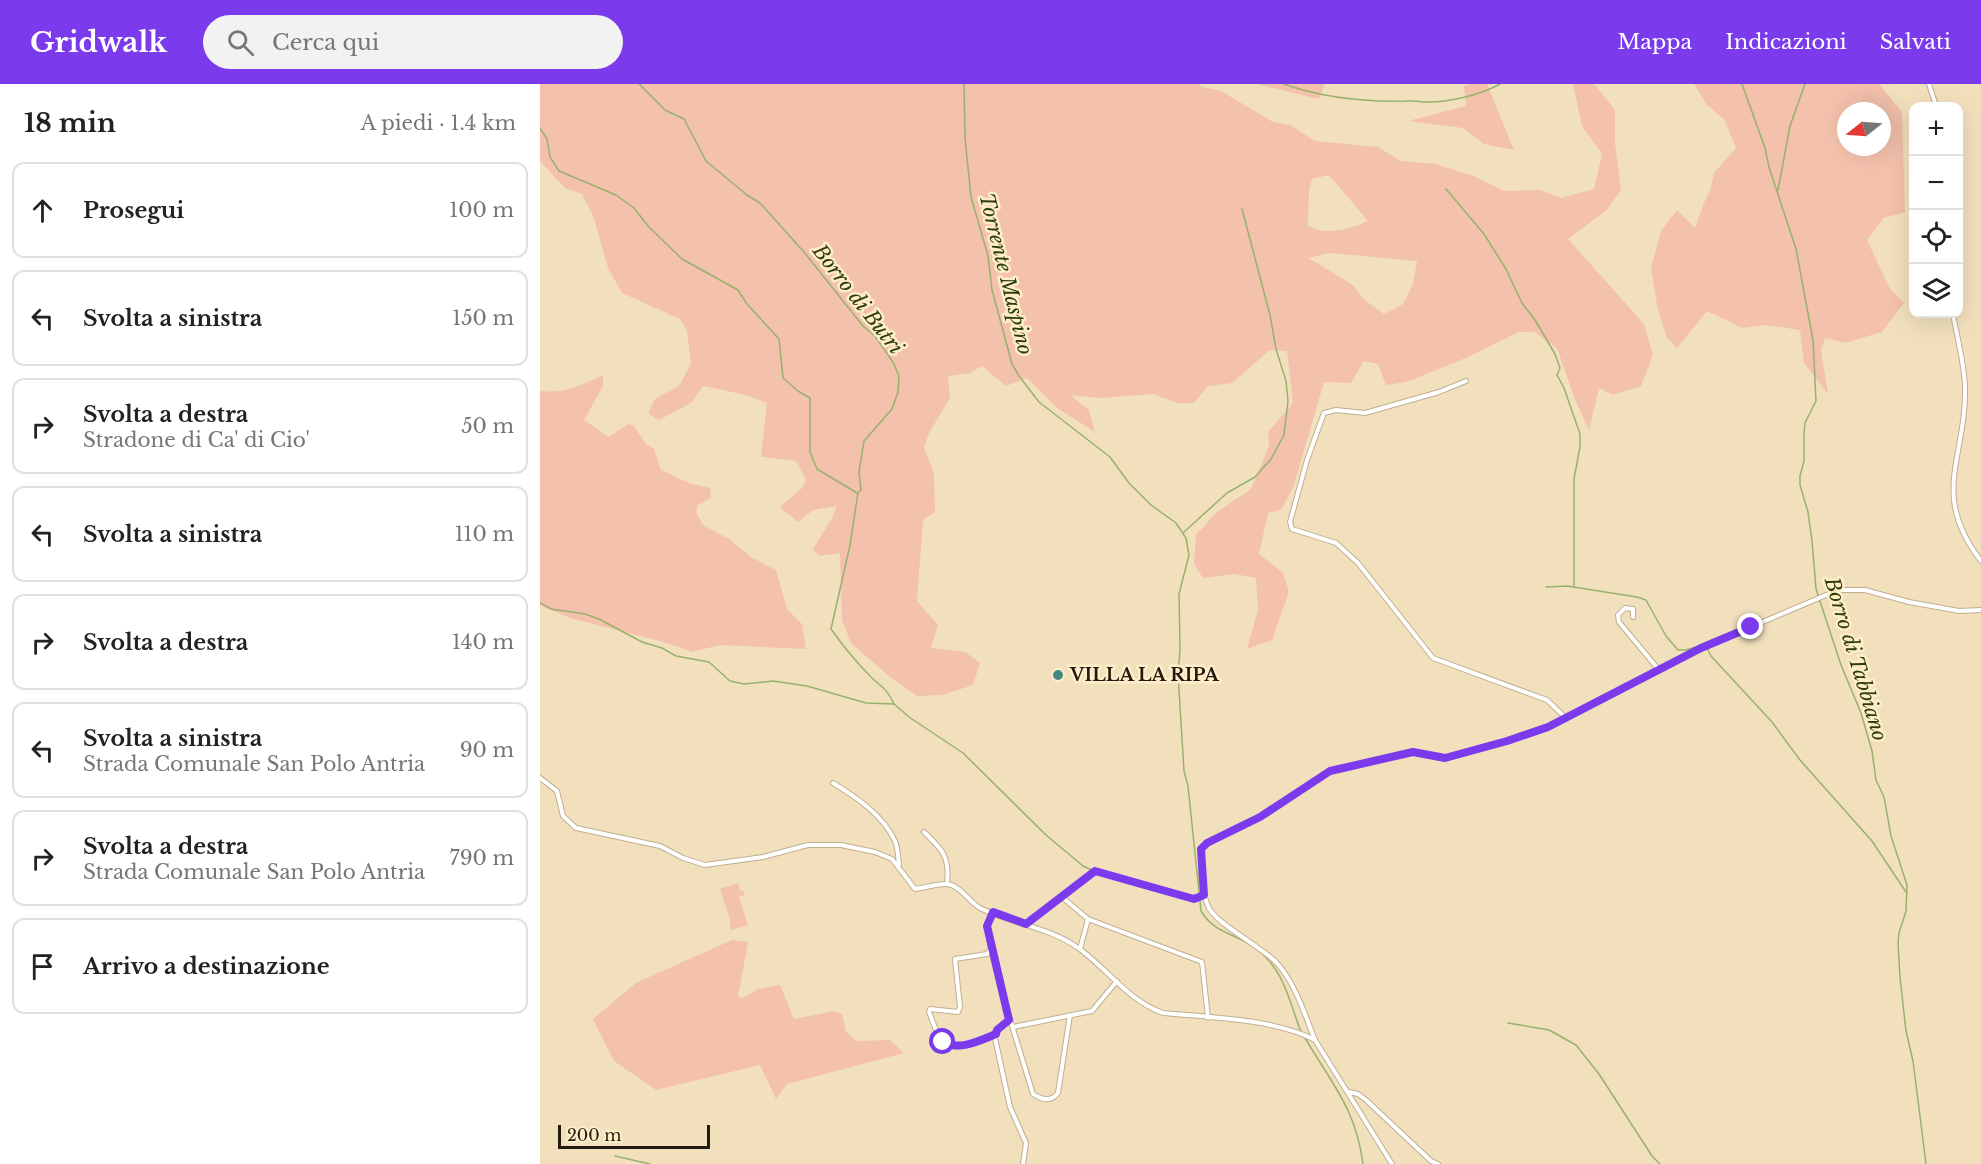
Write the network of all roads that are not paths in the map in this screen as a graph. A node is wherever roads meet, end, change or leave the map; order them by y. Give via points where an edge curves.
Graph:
1 (1929, 84) edge
2 (1935, 102) edge
3 (1954, 318) edge
4 (1466, 381) dead end
5 (1981, 561) edge
6 (1981, 610) edge
7 (1633, 617) dead end
8 (1659, 670) junction
9 (1566, 718) junction
10 (540, 778) edge
11 (833, 783) dead end
12 (924, 832) dead end
13 (899, 865) junction
14 (947, 884) junction
15 (1204, 895) junction
16 (1062, 897) junction
17 (993, 912) junction
18 (1088, 919) junction
19 (1026, 924) junction
20 (991, 949) junction
21 (1080, 949) junction
22 (1117, 981) junction
23 (1070, 1015) junction
24 (1208, 1018) junction
25 (1009, 1020) junction
26 (1013, 1027) junction
27 (996, 1034) junction
28 (1315, 1040) junction
29 (1348, 1092) junction
30 (1023, 1164) edge
31 (1392, 1164) edge
32 (1438, 1164) edge

1 - 2 street
3 - 5 street via 1965,385 1952,499 1969,546
4 - 9 street via 1439,393 1365,413 1336,410 1324,414 1307,460 1290,522 1292,529 1336,543 1358,563 1433,658 1547,700
6 - 8 street via 1959,611 1864,590 1838,590
7 - 8 street via 1633,609 1625,608 1618,615 1619,622
8 - 9 street
9 - 15 street via 1507,741 1445,758 1413,752 1330,771 1260,817 1207,843 1201,849
10 - 13 street via 556,791 563,816 576,828 660,846 705,865 763,858 808,845 841,845 875,852
11 - 13 street via 858,799 879,820 895,842
12 - 14 street via 942,850 949,867
13 - 14 street via 915,889
14 - 17 street via 978,907
15 - 16 street via 1194,899 1095,871
15 - 28 street via 1209,910 1261,948 1292,982
16 - 18 street
16 - 19 street
17 - 19 street
17 - 20 street via 987,926
18 - 21 street
18 - 24 street via 1202,962
19 - 21 street
20 - 25 street
20 - 27 street via 987,954 955,959 958,1012 929,1012 943,1042 951,1047
21 - 22 street
22 - 23 street via 1092,1011
22 - 24 street via 1149,1008
23 - 26 street
23 - 26 street via 1058,1093 1049,1100 1033,1094
24 - 28 street via 1272,1024
25 - 26 street
25 - 27 street
27 - 30 street via 1010,1107 1026,1143
28 - 29 street
29 - 31 street
29 - 32 street via 1366,1100

